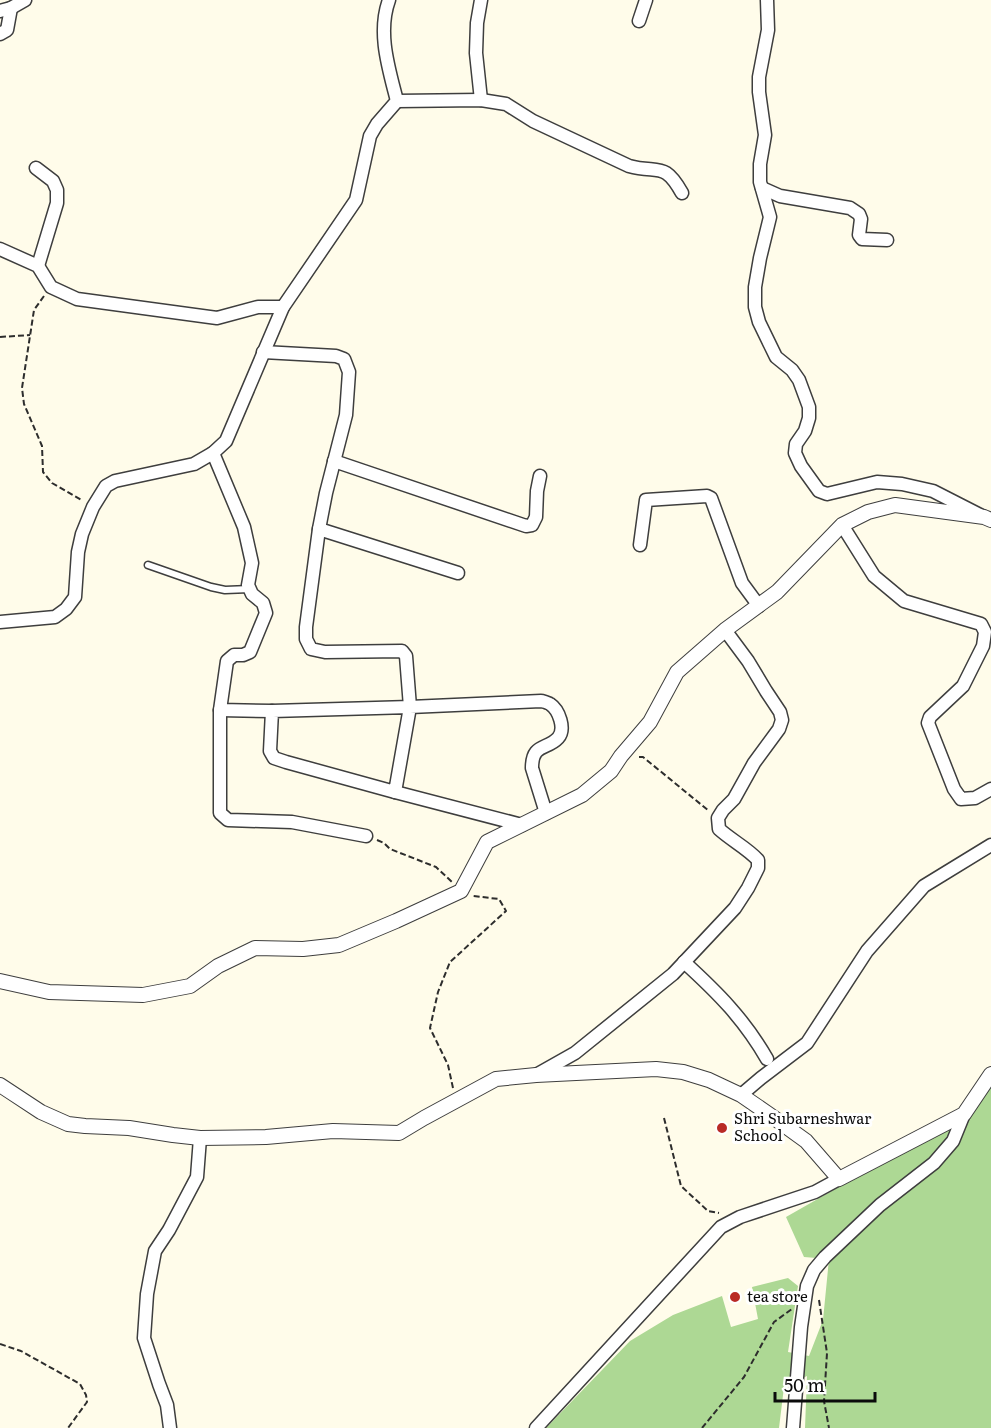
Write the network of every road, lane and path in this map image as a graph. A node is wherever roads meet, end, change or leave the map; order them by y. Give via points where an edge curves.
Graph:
1 (25, 0) edge
2 (389, 0) edge
3 (481, 0) edge
4 (646, 0) edge
5 (767, 0) edge
6 (6, 9) edge
7 (639, 21) dead end
8 (0, 34) edge
9 (481, 100) junction
10 (397, 101) junction
11 (36, 168) dead end
12 (762, 188) junction
13 (682, 193) dead end
14 (887, 240) dead end
15 (0, 249) edge
16 (38, 266) junction
17 (51, 287) junction
18 (283, 307) junction
19 (30, 335) junction
20 (0, 337) edge
21 (263, 352) junction
22 (213, 453) junction
23 (334, 461) junction
24 (540, 476) dead end
25 (93, 507) junction
26 (987, 518) edge
27 (842, 525) junction
28 (319, 529) junction
29 (640, 545) dead end
30 (148, 565) dead end
31 (458, 573) dead end
32 (250, 589) junction
33 (759, 606) junction
34 (0, 622) edge
35 (725, 630) junction
36 (410, 708) junction
37 (220, 710) junction
38 (272, 711) junction
39 (621, 756) junction
40 (991, 789) edge
41 (395, 792) junction
42 (546, 813) junction
43 (718, 818) junction
44 (522, 825) junction
45 (366, 836) joint
46 (991, 845) edge
47 (461, 891) junction
48 (684, 962) junction
49 (0, 981) edge
50 (767, 1059) dead end
51 (991, 1074) edge
52 (536, 1075) junction
53 (0, 1085) edge
54 (741, 1095) junction
55 (456, 1101) junction
56 (964, 1114) junction
57 (664, 1118) dead end
58 (200, 1138) junction
59 (839, 1179) junction
60 (740, 1217) junction
61 (814, 1270) junction
62 (805, 1300) junction
63 (0, 1344) edge
64 (68, 1428) edge
65 (170, 1428) edge
66 (536, 1428) edge
67 (702, 1428) edge
68 (793, 1428) edge
69 (829, 1428) edge

1 - 6 street
2 - 10 street via 384,42
3 - 9 street via 476,53
4 - 7 street
5 - 12 street via 768,30 759,77 765,135 760,164
6 - 8 street via 7,30
9 - 10 street
9 - 13 street via 506,105 629,166 661,169 669,173
10 - 18 street via 370,136 356,200
11 - 16 street via 53,181 57,190 57,203
12 - 14 street via 780,196 850,208 861,219 862,238
12 - 26 street via 770,217 755,287 755,306 776,357 799,380 809,407 805,431 796,444 801,466 819,491 827,494 877,482 902,483 933,491
15 - 16 street
16 - 17 street
17 - 18 street via 77,299 217,318 258,307
17 - 19 path via 34,310
18 - 21 street
19 - 20 path
19 - 25 path via 22,388 24,404 42,446 43,472 52,483
21 - 22 street via 226,441
21 - 23 street via 344,359 349,372 346,415
22 - 25 street via 194,464 115,481 106,486
22 - 32 street via 244,527 252,563
23 - 24 street via 526,526 532,525 536,517
23 - 28 street
25 - 34 street via 78,552 75,597 66,609 55,617
26 - 27 street via 895,505
27 - 33 street
27 - 40 street via 874,576 904,601 981,624 985,632 983,646 963,686 928,723 961,799 975,798
28 - 31 street
28 - 36 street via 306,627 311,649 402,651 406,656
29 - 33 street via 646,500 711,498 742,583
30 - 32 lane via 211,587
32 - 37 street via 263,603 266,613 250,652 234,655 227,661
33 - 35 street
35 - 39 street via 677,672 650,722
35 - 43 street via 748,660 782,720 734,799
36 - 38 street
36 - 41 street
36 - 42 street via 541,701 550,704 557,711 562,730 532,760
37 - 38 street
37 - 45 street via 220,813 228,820 292,822
38 - 41 street via 270,751 274,758
39 - 42 street via 611,771 582,795
39 - 43 path via 643,757
41 - 44 street
42 - 44 street
43 - 48 street via 719,829 751,852 758,860 758,868 735,908
44 - 47 street via 487,842
45 - 47 path via 436,867
46 - 54 street via 924,886 867,951 807,1043
47 - 49 street via 339,945 255,948 181,988 143,995 50,992
47 - 55 path via 499,899 506,911 450,962 438,992 430,1028 448,1065
48 - 50 street via 718,993 754,1036
48 - 52 street via 575,1053
51 - 56 street
52 - 54 street via 683,1072
52 - 55 street via 496,1079
53 - 58 street via 41,1112 68,1124
54 - 59 street via 806,1141
55 - 58 street via 399,1133 333,1131
56 - 59 street
56 - 61 street via 953,1141 934,1163 880,1205
57 - 60 path via 681,1186 708,1211
58 - 65 street via 197,1177 155,1251 147,1294 144,1338 167,1405
59 - 60 street via 815,1192
60 - 66 street via 720,1227
61 - 62 street
61 - 69 path via 827,1353 824,1401
62 - 67 path via 774,1322 744,1377
62 - 68 street
63 - 64 path via 21,1351 80,1384 87,1402

